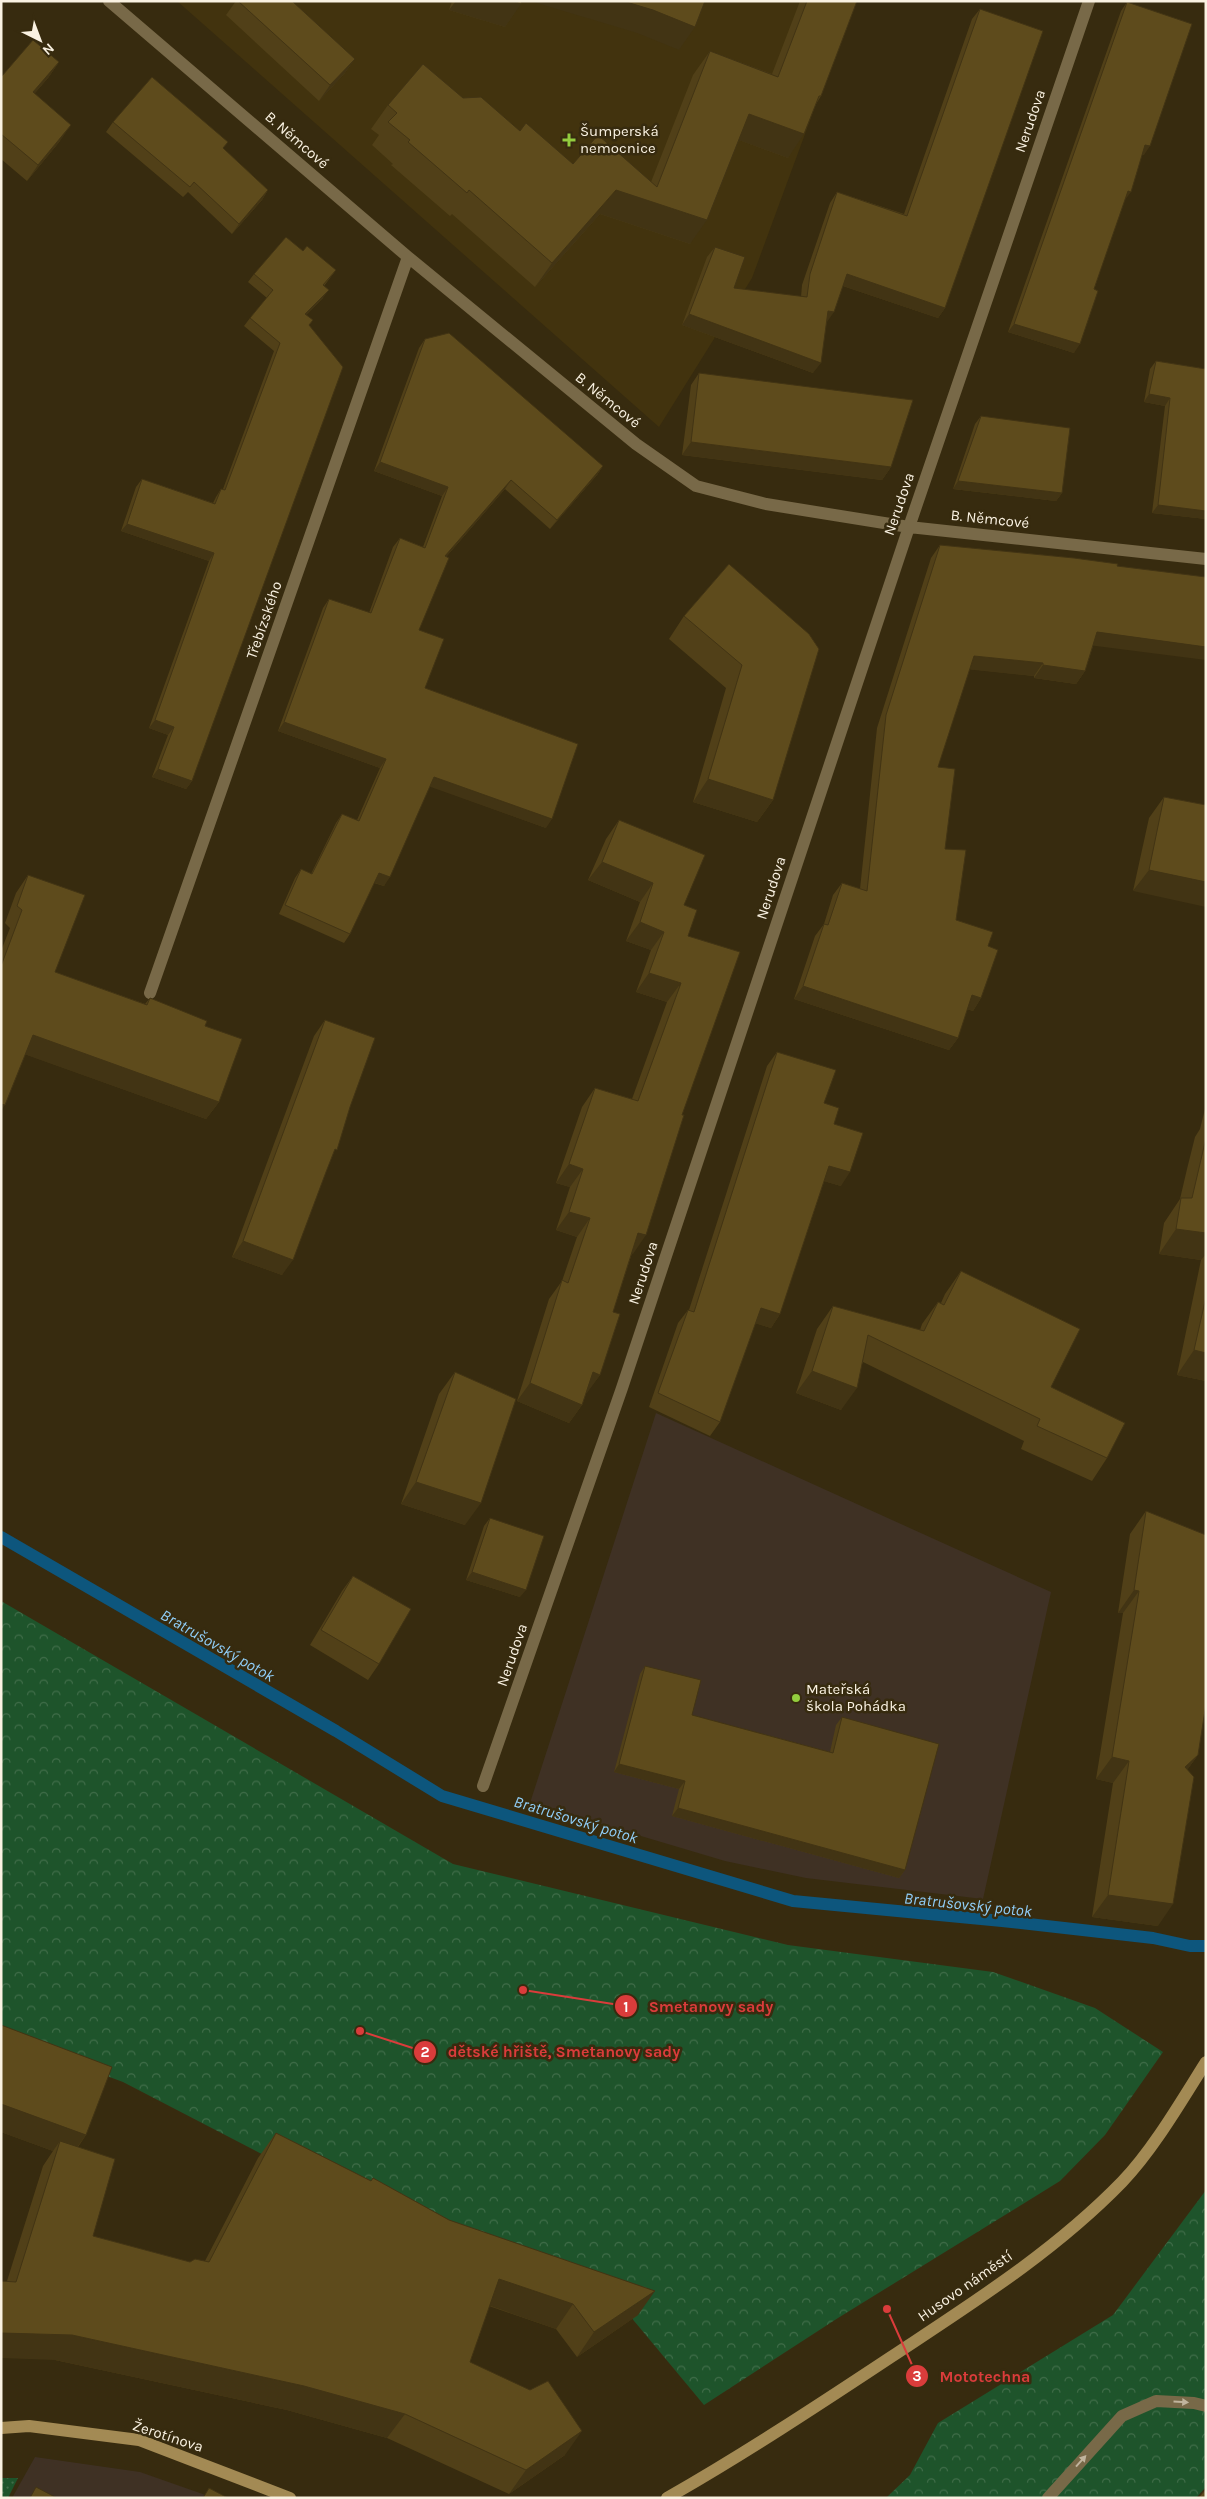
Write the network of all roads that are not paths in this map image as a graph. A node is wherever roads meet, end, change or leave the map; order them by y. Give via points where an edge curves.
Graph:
1 (109, 1) edge
2 (1089, 1) edge
3 (408, 257) junction
4 (909, 527) junction
5 (1206, 559) edge
6 (150, 993) dead end
7 (484, 1786) dead end
8 (1206, 2062) edge
9 (1206, 2406) edge
10 (1, 2428) edge
11 (290, 2498) edge
12 (667, 2498) edge
13 (1048, 2498) edge

1 - 3 street, B. Němcové
2 - 4 street, Nerudova
3 - 4 street, B. Němcové via 636,444 696,486 766,504
3 - 6 street, Třebízského
4 - 5 street, B. Němcové
4 - 7 street, Nerudova via 622,1388
8 - 12 street, Husovo náměstí via 1162,2130 1123,2181 1071,2231 961,2311 782,2430
13 -> 9 street via 1122,2416 1156,2400
10 - 11 street, Žerotínova via 30,2426 139,2440

